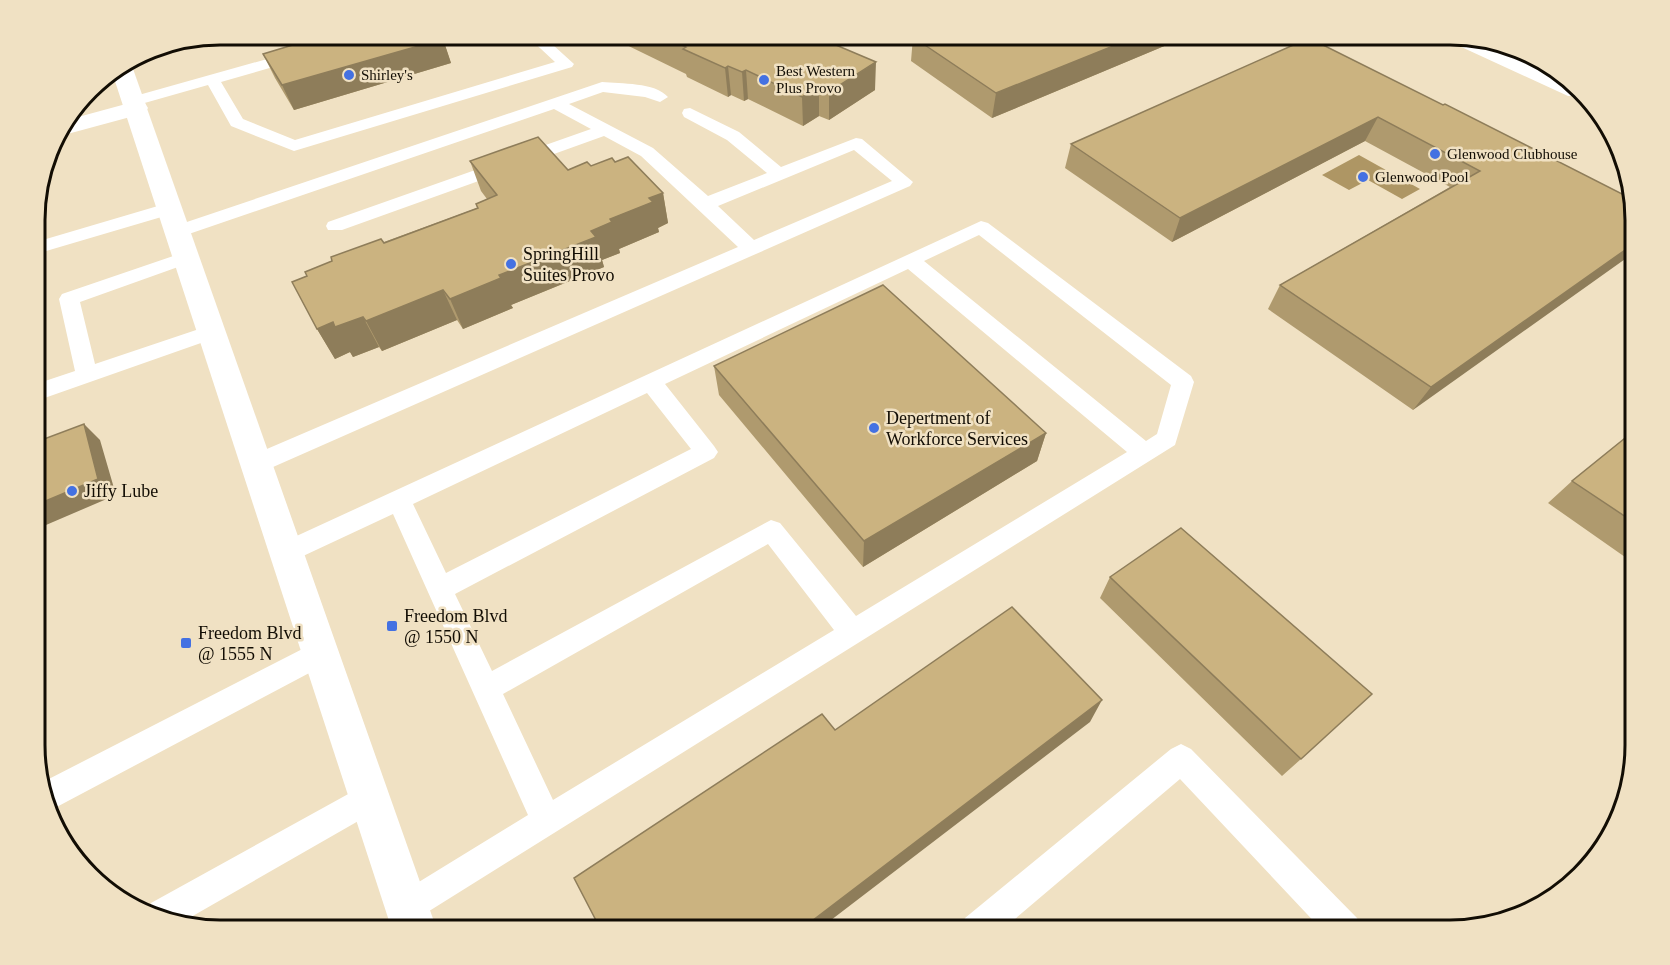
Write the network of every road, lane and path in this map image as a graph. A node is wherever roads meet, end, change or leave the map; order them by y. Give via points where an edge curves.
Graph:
1 (547, 45) edge
2 (1478, 47) edge
3 (315, 51) edge
4 (575, 70) junction
5 (124, 74) edge
6 (212, 79) junction
7 (1559, 83) edge
8 (602, 87) junction
9 (660, 97) dead end
10 (555, 103) junction
11 (135, 104) junction
12 (690, 113) dead end
13 (73, 125) edge
14 (604, 129) junction
15 (779, 174) junction
16 (706, 204) junction
17 (335, 226) dead end
18 (177, 233) junction
19 (45, 247) edge
20 (751, 248) junction
21 (910, 260) junction
22 (211, 332) junction
23 (87, 375) junction
24 (651, 382) junction
25 (45, 390) edge
26 (1145, 453) junction
27 (256, 464) junction
28 (399, 500) junction
29 (286, 553) junction
30 (440, 589) junction
31 (852, 632) junction
32 (320, 653) junction
33 (487, 688) junction
34 (52, 793) edge
35 (370, 797) junction
36 (546, 820) junction
37 (168, 912) edge
38 (411, 919) edge
39 (989, 920) edge
40 (1335, 920) edge

1 - 4 lane
2 - 7 main road
3 - 6 lane
4 - 6 lane via 294,146 237,122
4 - 8 lane
5 - 11 main road
6 - 11 lane
8 - 9 lane
8 - 10 lane
10 - 14 lane
10 - 18 lane
11 - 13 main road
11 - 18 main road
12 - 15 lane via 733,136
14 - 16 lane via 647,152
14 - 17 lane
15 - 16 lane
15 - 20 lane via 856,144 904,182
16 - 20 lane
18 - 19 lane
18 - 22 main road
18 - 23 lane via 69,299
20 - 27 lane
21 - 24 lane
21 - 26 lane
21 - 26 lane via 981,227 1183,382 1167,439
22 - 23 lane
22 - 27 main road
23 - 25 lane
24 - 28 lane
24 - 30 lane via 706,452
26 - 31 lane
27 - 29 main road
28 - 29 lane
28 - 30 lane
29 - 32 main road
30 - 33 lane
31 - 33 lane via 771,530
31 - 36 lane
32 - 34 lane
32 - 35 main road
33 - 36 lane
35 - 37 lane
35 - 38 main road
36 - 38 lane
39 - 40 lane via 1180,759

